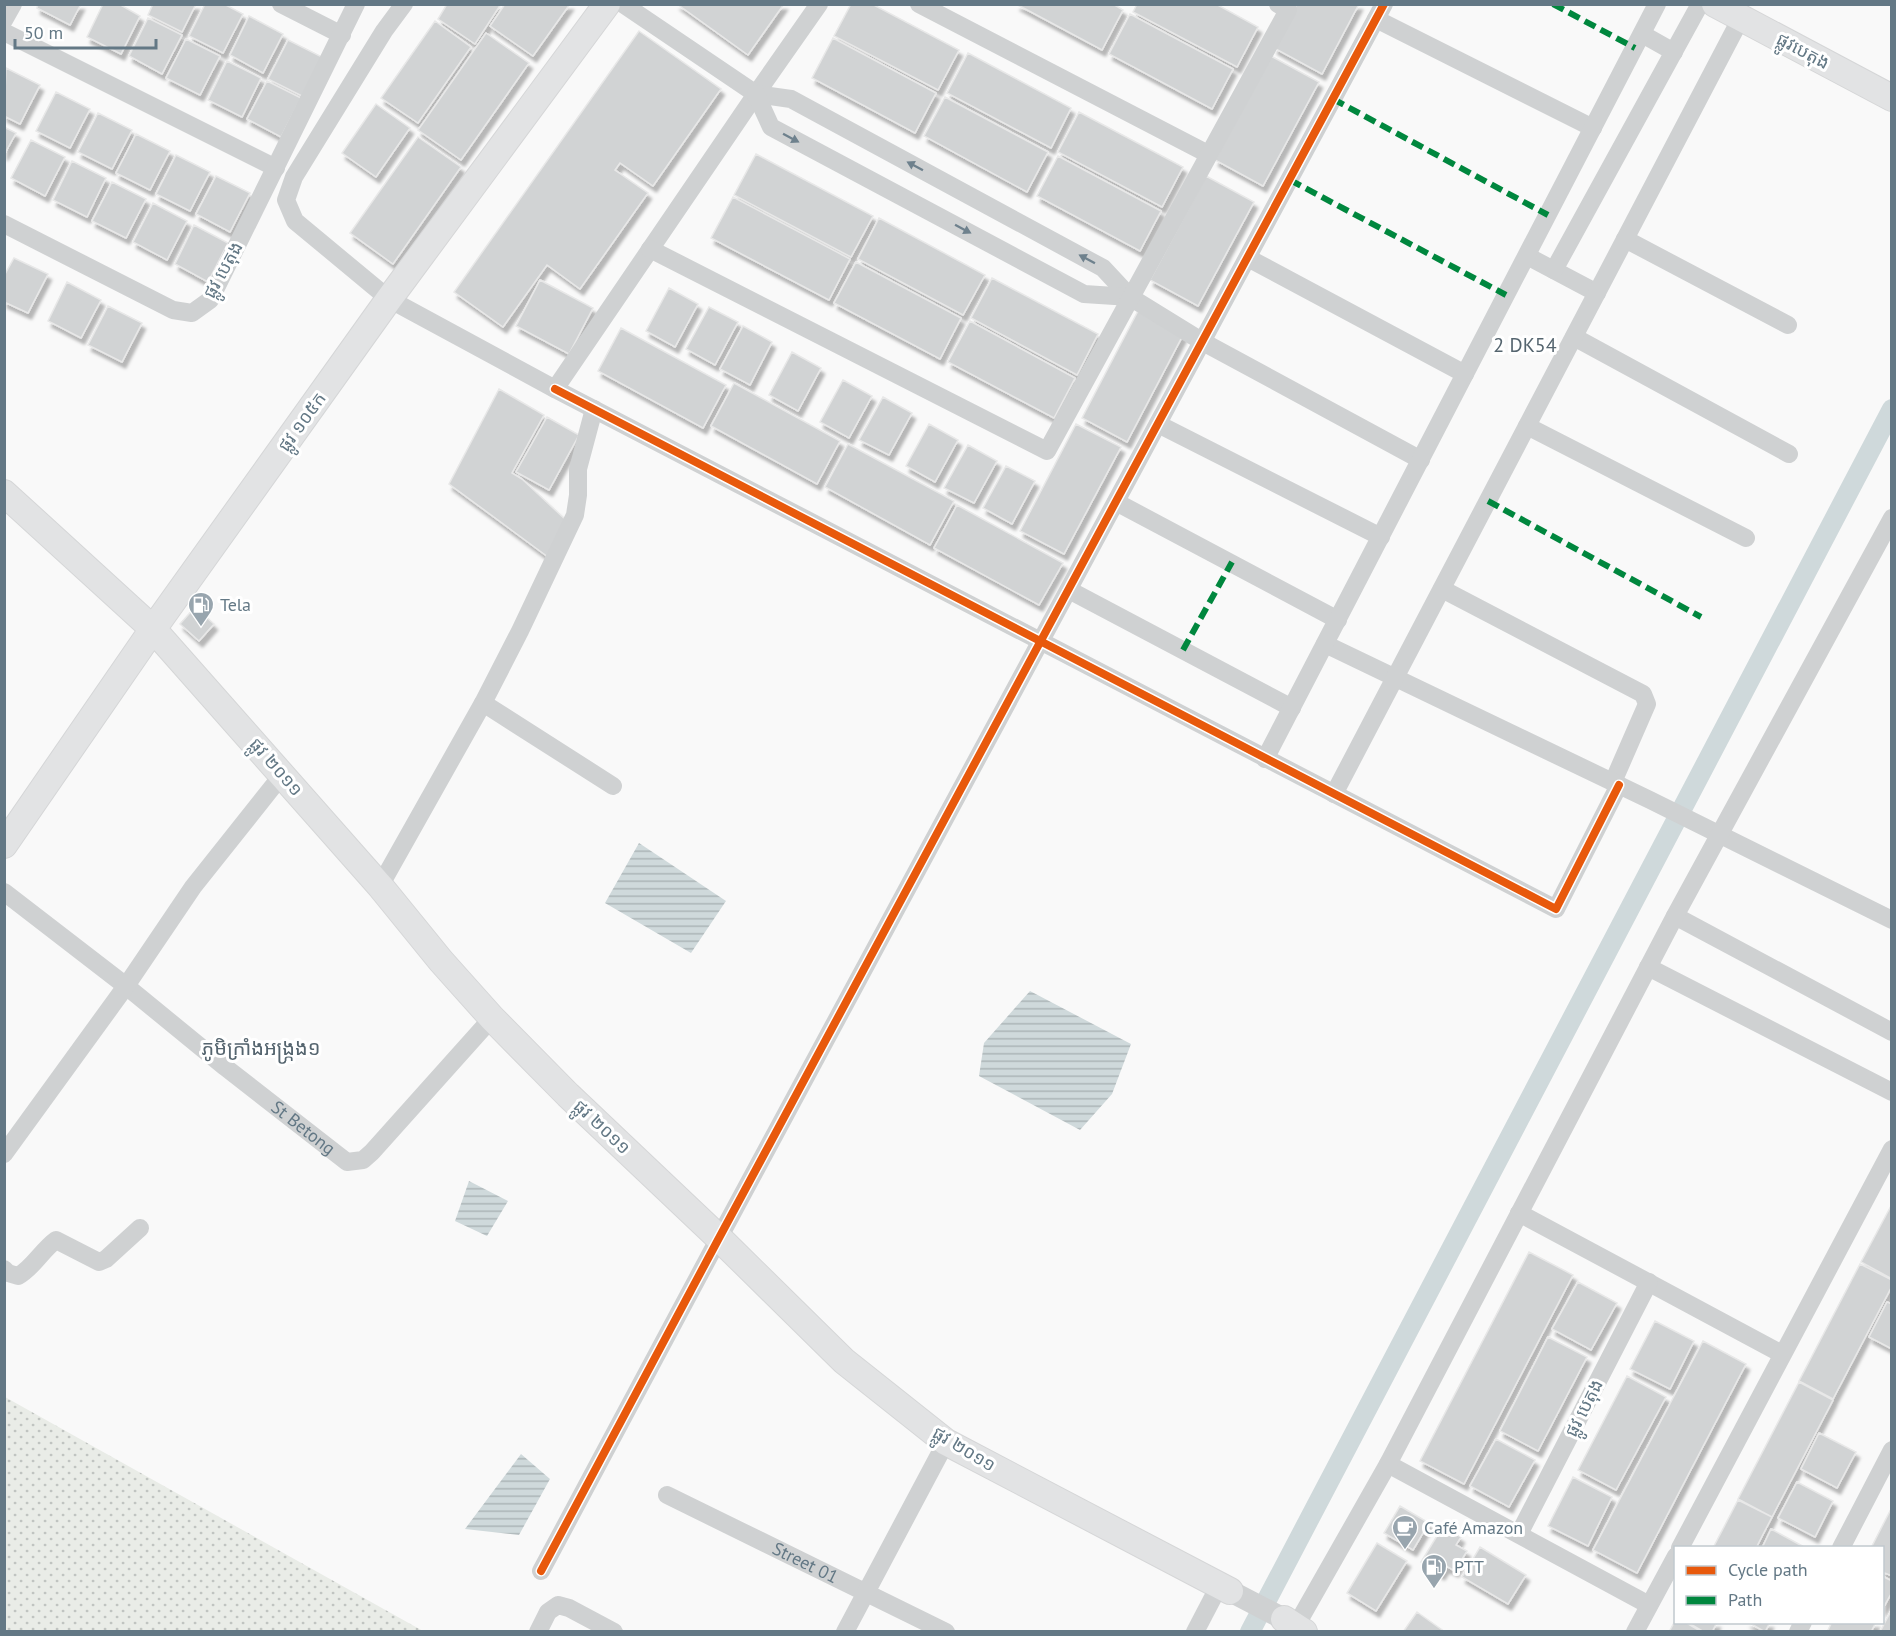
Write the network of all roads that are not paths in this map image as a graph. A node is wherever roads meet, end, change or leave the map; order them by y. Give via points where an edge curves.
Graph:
1 (13, 4) edge
2 (281, 4) edge
3 (356, 4) edge
4 (404, 4) edge
5 (607, 4) edge
6 (623, 4) edge
7 (819, 4) edge
8 (919, 4) edge
9 (1278, 4) edge
10 (1657, 4) edge
11 (1700, 4) edge
12 (1715, 4) edge
13 (1380, 12) edge
14 (1741, 18) junction
15 (4, 20) edge
16 (4, 32) edge
17 (1642, 34) junction
18 (342, 35) junction
19 (1674, 52) junction
20 (756, 94) junction
21 (1892, 98) edge
22 (1593, 128) junction
23 (1208, 154) junction
24 (276, 168) junction
25 (4, 224) edge
26 (1625, 239) junction
27 (650, 249) junction
28 (1527, 256) junction
29 (1248, 258) junction
30 (1554, 270) junction
31 (1597, 293) junction
32 (1130, 297) junction
33 (389, 299) junction
34 (1788, 325) dead end
35 (1574, 337) junction
36 (1203, 342) junction
37 (1465, 374) junction
38 (555, 388) junction
39 (594, 409) junction
40 (1158, 424) junction
41 (1527, 426) junction
42 (1789, 454) dead end
43 (1421, 460) junction
44 (4, 493) edge
45 (1116, 502) junction
46 (1892, 518) edge
47 (1381, 537) junction
48 (1746, 538) dead end
49 (1442, 589) junction
50 (1069, 590) junction
51 (1338, 620) junction
52 (153, 629) junction
53 (1041, 642) junction
54 (1325, 644) junction
55 (1395, 678) junction
56 (483, 703) junction
57 (1292, 708) junction
58 (1265, 759) junction
59 (282, 775) junction
60 (1616, 783) junction
61 (613, 786) dead end
62 (1334, 794) junction
63 (1719, 834) junction
64 (4, 845) edge
65 (380, 886) junction
66 (4, 892) edge
67 (1675, 916) junction
68 (1892, 920) edge
69 (1648, 967) junction
70 (126, 986) junction
71 (492, 1018) junction
72 (1892, 1032) edge
73 (1892, 1092) edge
74 (1892, 1149) edge
75 (5, 1151) edge
76 (1519, 1213) junction
77 (140, 1228) dead end
78 (719, 1238) junction
79 (4, 1269) edge
80 (1649, 1282) junction
81 (1782, 1354) junction
82 (946, 1442) junction
83 (1892, 1450) edge
84 (1388, 1464) junction
85 (667, 1495) dead end
86 (1519, 1534) junction
87 (1681, 1546) edge
88 (1842, 1546) edge
89 (1674, 1560) edge
90 (541, 1571) dead end
91 (1225, 1589) junction
92 (866, 1591) junction
93 (1649, 1605) junction
94 (1294, 1627) edge
95 (538, 1632) edge
96 (614, 1632) edge
97 (845, 1632) edge
98 (946, 1632) edge
99 (1195, 1632) edge
100 (1635, 1632) edge

1 - 15 street
2 - 18 street
3 - 18 street, ផ្លូវ បេតុង
4 - 33 street via 294,177 286,200 295,221
5 - 33 main road, ផ្លូវ ១០៥ក
6 - 20 street
7 - 20 street
8 - 23 street
9 - 23 street via 1288,10
10 - 17 street
11 - 19 street
12 - 14 main road, ផ្លូវបេតុង
13 - 22 street
13 - 29 street
14 - 21 main road, ផ្លូវបេតុង
14 - 26 street
16 - 24 street
17 - 19 street
17 - 22 street
18 - 24 street, ផ្លូវ បេតុង
19 - 30 street
20 - 27 street
32 -> 20 street via 1103,268 896,155 791,99
20 -> 32 street via 771,127 1084,294
22 - 28 street
23 - 32 street
24 - 25 street, ផ្លូវ បេតុង via 210,300 192,313 173,310
26 - 31 street
26 - 34 street
27 - 32 street via 1047,451
27 - 38 street
28 - 30 street
28 - 37 street
29 - 36 street
29 - 37 street
30 - 31 street
31 - 35 street
32 - 36 street
33 - 38 street
33 - 52 main road, ផ្លូវ ១០៥ក
35 - 41 street
35 - 42 street
36 - 40 street
36 - 43 street
37 - 43 street
38 - 39 street
39 - 53 street
39 - 56 street via 578,469 575,515
40 - 45 street
40 - 47 street
41 - 48 street
41 - 49 street
43 - 47 street
44 - 52 main road, ផ្លូវ ២០១១
45 - 50 street
45 - 51 street
46 - 63 street
47 - 51 street
49 - 55 street
49 - 60 street via 1642,694 1647,704
50 - 53 street
50 - 57 street
51 - 54 street
52 - 59 main road, ផ្លូវ ២០១១
52 - 64 main road, ផ្លូវ ១០៥ក
53 - 58 street
53 - 78 street
54 - 55 street
54 - 57 street
55 - 60 street
55 - 62 street
56 - 61 street
56 - 65 street
57 - 58 street
58 - 62 street
59 - 65 main road, ផ្លូវ ២០១១
59 - 70 street via 193,887
60 - 62 street via 1556,909
60 - 63 street
63 - 67 street
63 - 68 street
65 - 71 main road, ផ្លូវ ២០១១
66 - 70 street, St Betong
67 - 69 street
67 - 72 street
69 - 73 street
69 - 76 street
70 - 71 street, St Betong via 347,1161 363,1160 372,1152
70 - 75 street
71 - 78 main road, ផ្លូវ ២០១១
74 - 81 street
76 - 80 street
76 - 84 street
77 - 79 street via 99,1262 56,1240 24,1272 18,1275
78 - 82 main road, ផ្លូវ ២០១១ via 844,1361
78 - 90 street
80 - 81 street
80 - 86 street, ផ្លូវ បេតុង
81 - 87 street
82 - 91 main road, ផ្លូវ ២០១១
82 - 92 street
83 - 88 street
84 - 86 street
84 - 94 street
85 - 92 street, Street 01
86 - 93 street
89 - 93 street
91 - 94 street, ផ្លូវ ២០១១
91 - 99 street
92 - 97 street
92 - 98 street, Street 01
93 - 100 street
95 - 96 street via 548,1612 558,1605

